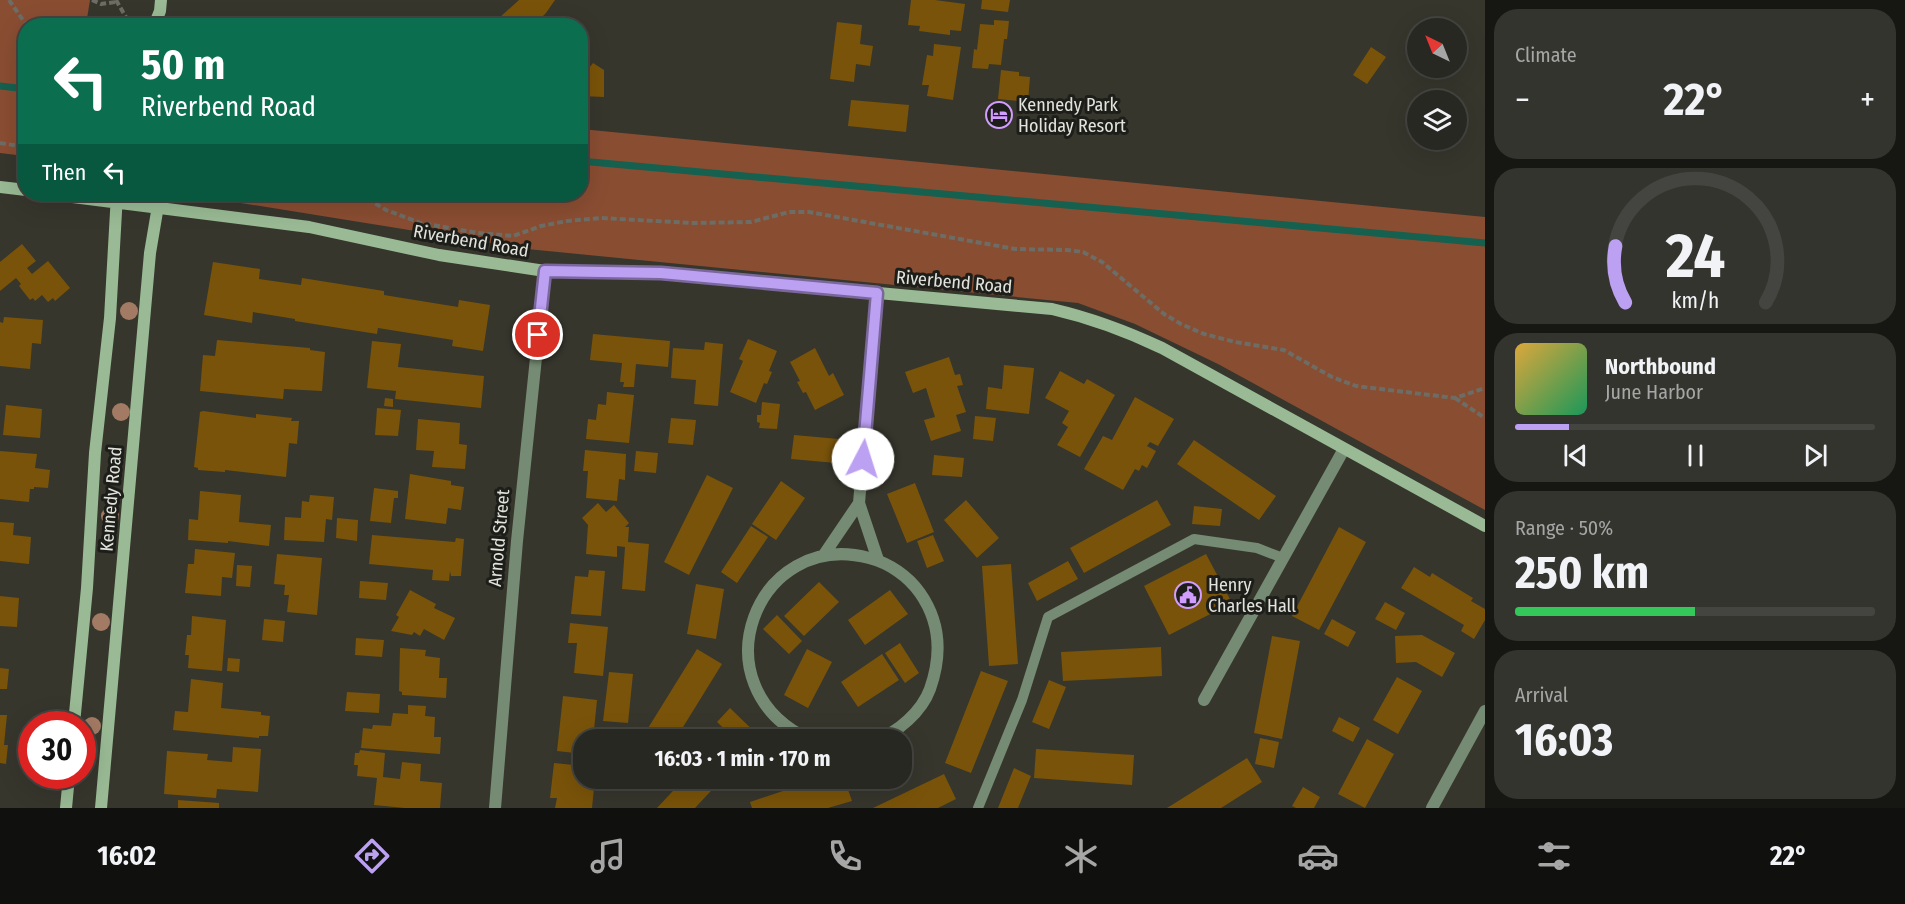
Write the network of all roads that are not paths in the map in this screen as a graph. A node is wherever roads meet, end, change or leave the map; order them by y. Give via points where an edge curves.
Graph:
1 (0, 187) edge
2 (18, 189) edge
3 (117, 201) edge
4 (128, 201) edge
5 (159, 201) edge
6 (158, 209) junction
7 (545, 271) junction
8 (877, 293) junction
9 (1344, 449) junction
10 (859, 503) junction
11 (1485, 526) edge
12 (824, 556) junction
13 (1283, 558) junction
14 (878, 560) junction
15 (1204, 700) dead end
16 (75, 711) edge
17 (1485, 711) edge
18 (790, 729) edge
19 (896, 729) edge
20 (68, 789) edge
21 (66, 808) edge
22 (101, 808) edge
23 (495, 808) edge
24 (978, 808) edge
25 (1432, 808) edge

1 - 2 main road
3 - 16 main road, Kennedy Road
4 - 6 main road, Riverbend Road
5 - 6 main road, Kennedy Road
6 - 7 main road, Riverbend Road via 309,227 440,255
6 - 22 main road, Kennedy Road via 150,253
7 - 8 main road, Riverbend Road via 661,273
7 - 23 street, Arnold Street
8 - 9 main road, Riverbend Road via 1052,309 1088,317 1162,348
8 - 10 street
9 - 11 main road, Riverbend Road
9 - 13 street
10 - 12 street
10 - 14 street
12 - 14 street via 860,555
12 - 18 street via 783,576 767,592 749,633 752,678 761,699
13 - 15 street
13 - 24 lane via 1257,548 1194,539 1048,617 1023,700
14 - 19 street via 898,571 928,604 939,648 929,692
17 - 25 street
20 - 21 main road

